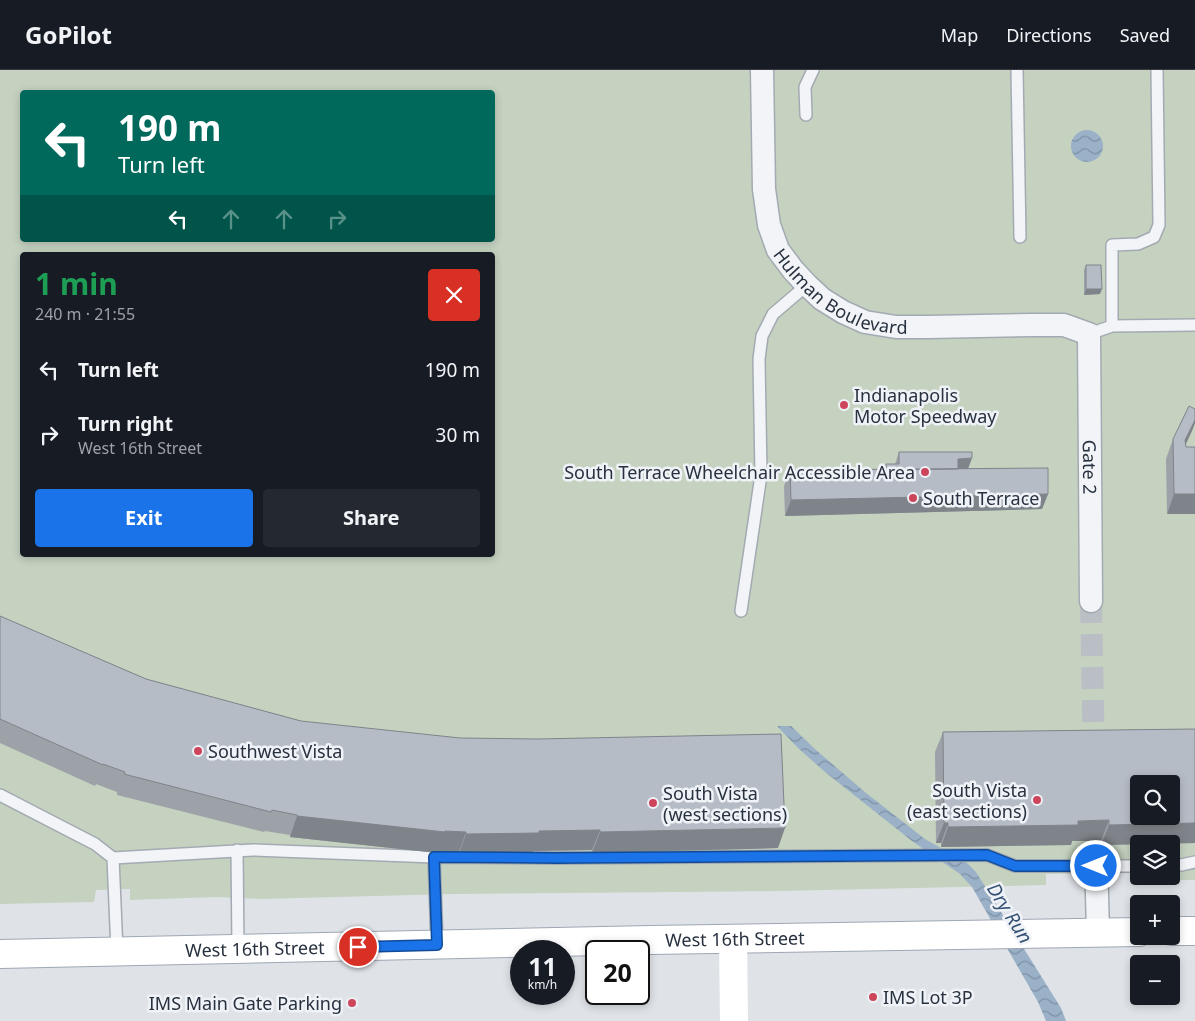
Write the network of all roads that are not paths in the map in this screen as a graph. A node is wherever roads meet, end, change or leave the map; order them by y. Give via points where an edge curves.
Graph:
1 (762, 70) edge
2 (813, 70) edge
3 (1017, 70) edge
4 (1157, 70) edge
5 (806, 115) dead end
6 (1020, 237) dead end
7 (807, 285) junction
8 (1195, 325) edge
9 (1112, 326) junction
10 (1089, 334) junction
11 (1091, 601) tunnel mouth
12 (741, 611) dead end
13 (0, 796) edge
14 (237, 850) junction
15 (434, 857) junction
16 (113, 858) junction
17 (1096, 862) junction
18 (1195, 862) edge
19 (1130, 865) edge
20 (1180, 865) edge
21 (1180, 931) edge
22 (1195, 931) edge
23 (1130, 932) edge
24 (1098, 933) junction
25 (733, 939) junction
26 (437, 945) junction
27 (238, 949) junction
28 (117, 951) junction
29 (0, 954) edge
30 (734, 1021) edge

1 - 7 street, Hulman Boulevard via 764,189 769,225 778,250
2 - 5 lane via 805,87
3 - 6 lane
4 - 9 lane via 1159,225 1154,237 1138,244 1112,245
7 - 10 street, Hulman Boulevard via 843,312 866,322 896,327 1064,325
7 - 12 lane via 773,314 762,336 759,359 762,475
8 - 9 lane
9 - 10 lane
10 - 11 street, Gate 2
13 - 16 lane via 95,844
14 - 15 lane
14 - 16 lane
14 - 27 lane
15 - 17 lane via 987,855 1015,866
15 - 26 lane
16 - 28 lane
17 - 19 lane
17 - 24 street
18 - 20 lane
21 - 22 main road
23 - 24 main road, West 16th Street
24 - 25 main road, West 16th Street
25 - 26 main road, West 16th Street
25 - 30 main road
26 - 27 main road, West 16th Street
27 - 28 main road, West 16th Street
28 - 29 main road, West 16th Street

